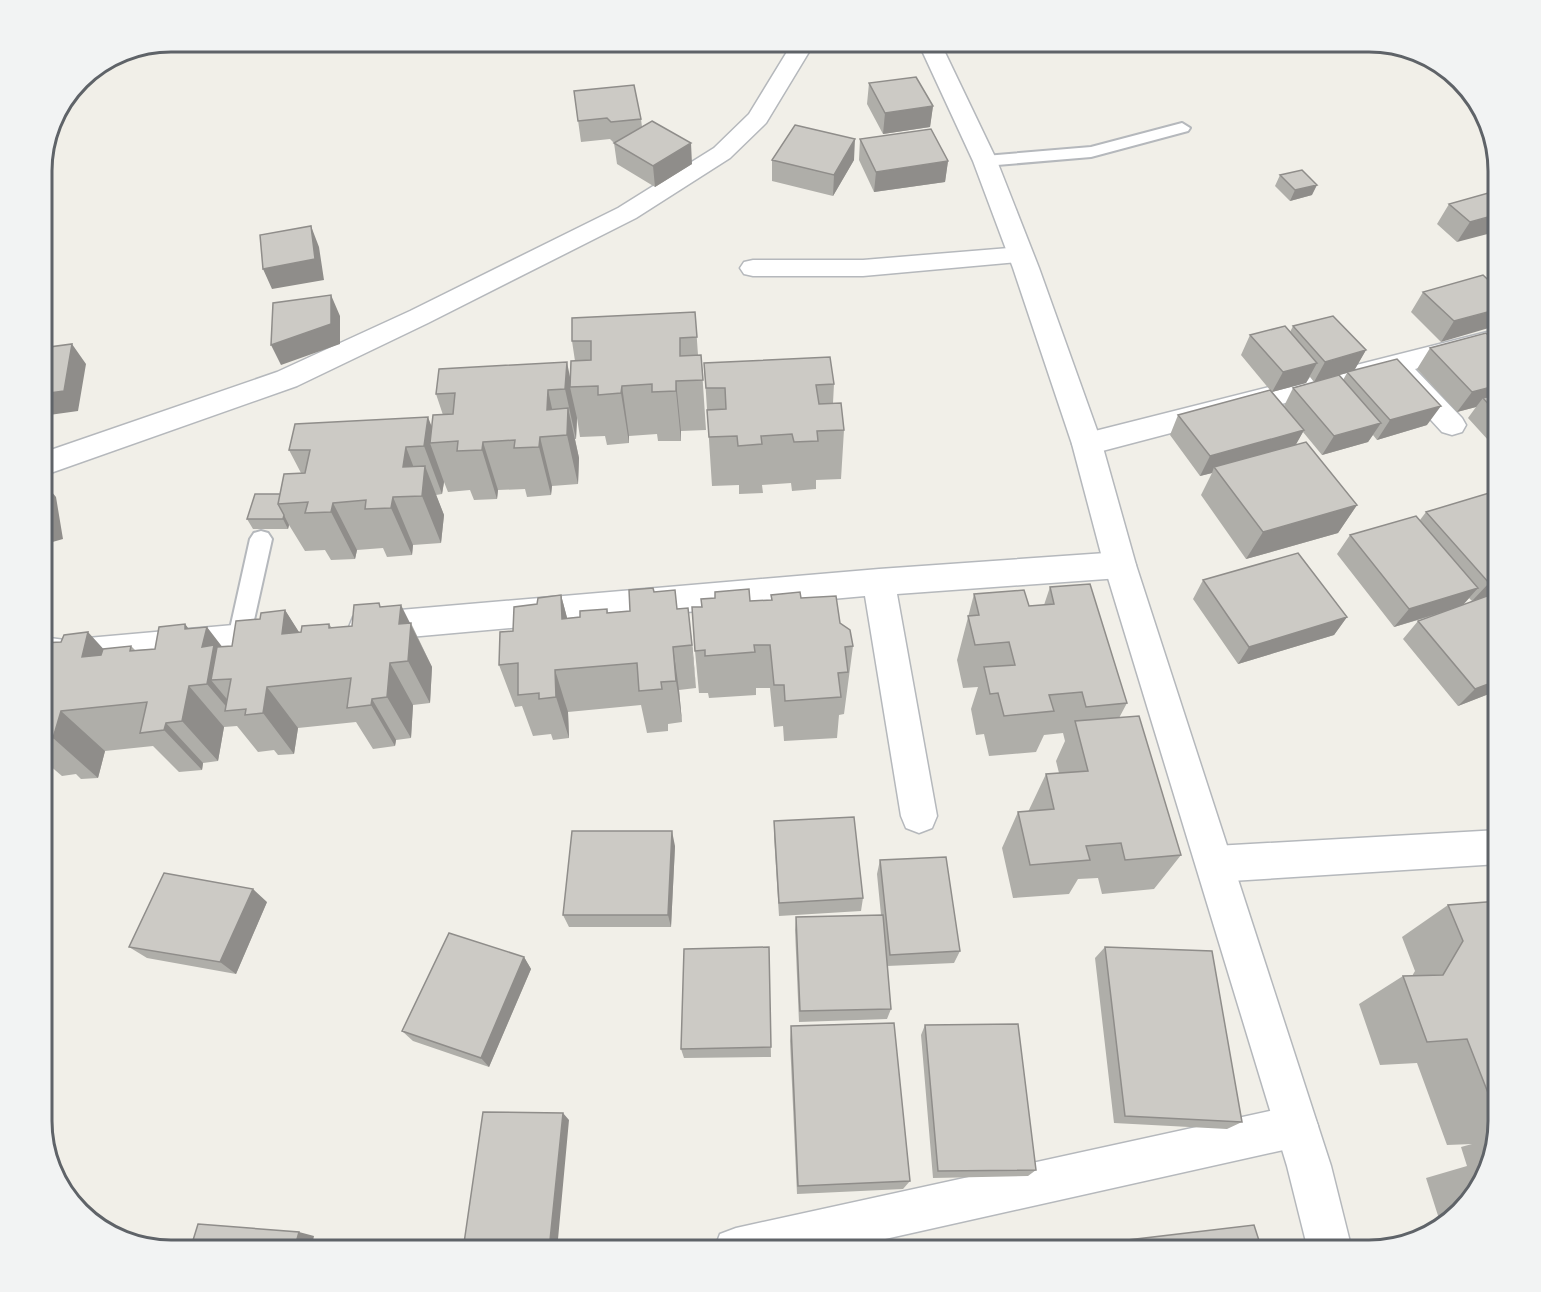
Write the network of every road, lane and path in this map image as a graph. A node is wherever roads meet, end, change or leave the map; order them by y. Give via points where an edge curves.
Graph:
1 (798, 52) edge
2 (934, 52) edge
3 (1182, 128) dead end
4 (985, 161) junction
5 (1020, 255) junction
6 (753, 268) dead end
7 (1488, 341) edge
8 (1397, 365) junction
9 (1452, 426) dead end
10 (1087, 444) junction
11 (53, 461) edge
12 (261, 539) dead end
13 (1120, 565) junction
14 (879, 582) junction
15 (238, 638) junction
16 (53, 652) edge
17 (919, 816) dead end
18 (1488, 849) edge
19 (1215, 864) junction
20 (1297, 1126) junction
21 (781, 1240) edge
22 (1327, 1240) edge

1 - 11 street via 758,118 722,153 627,213 287,379
2 - 4 street
3 - 4 lane via 1091,152
4 - 5 street
5 - 6 street via 863,268
5 - 10 street
7 - 8 street
8 - 9 street
8 - 10 street
10 - 13 street
12 - 15 lane
13 - 14 street
13 - 19 street
14 - 15 street
14 - 17 street
15 - 16 street
18 - 19 street
19 - 20 street
20 - 21 street
20 - 22 street

